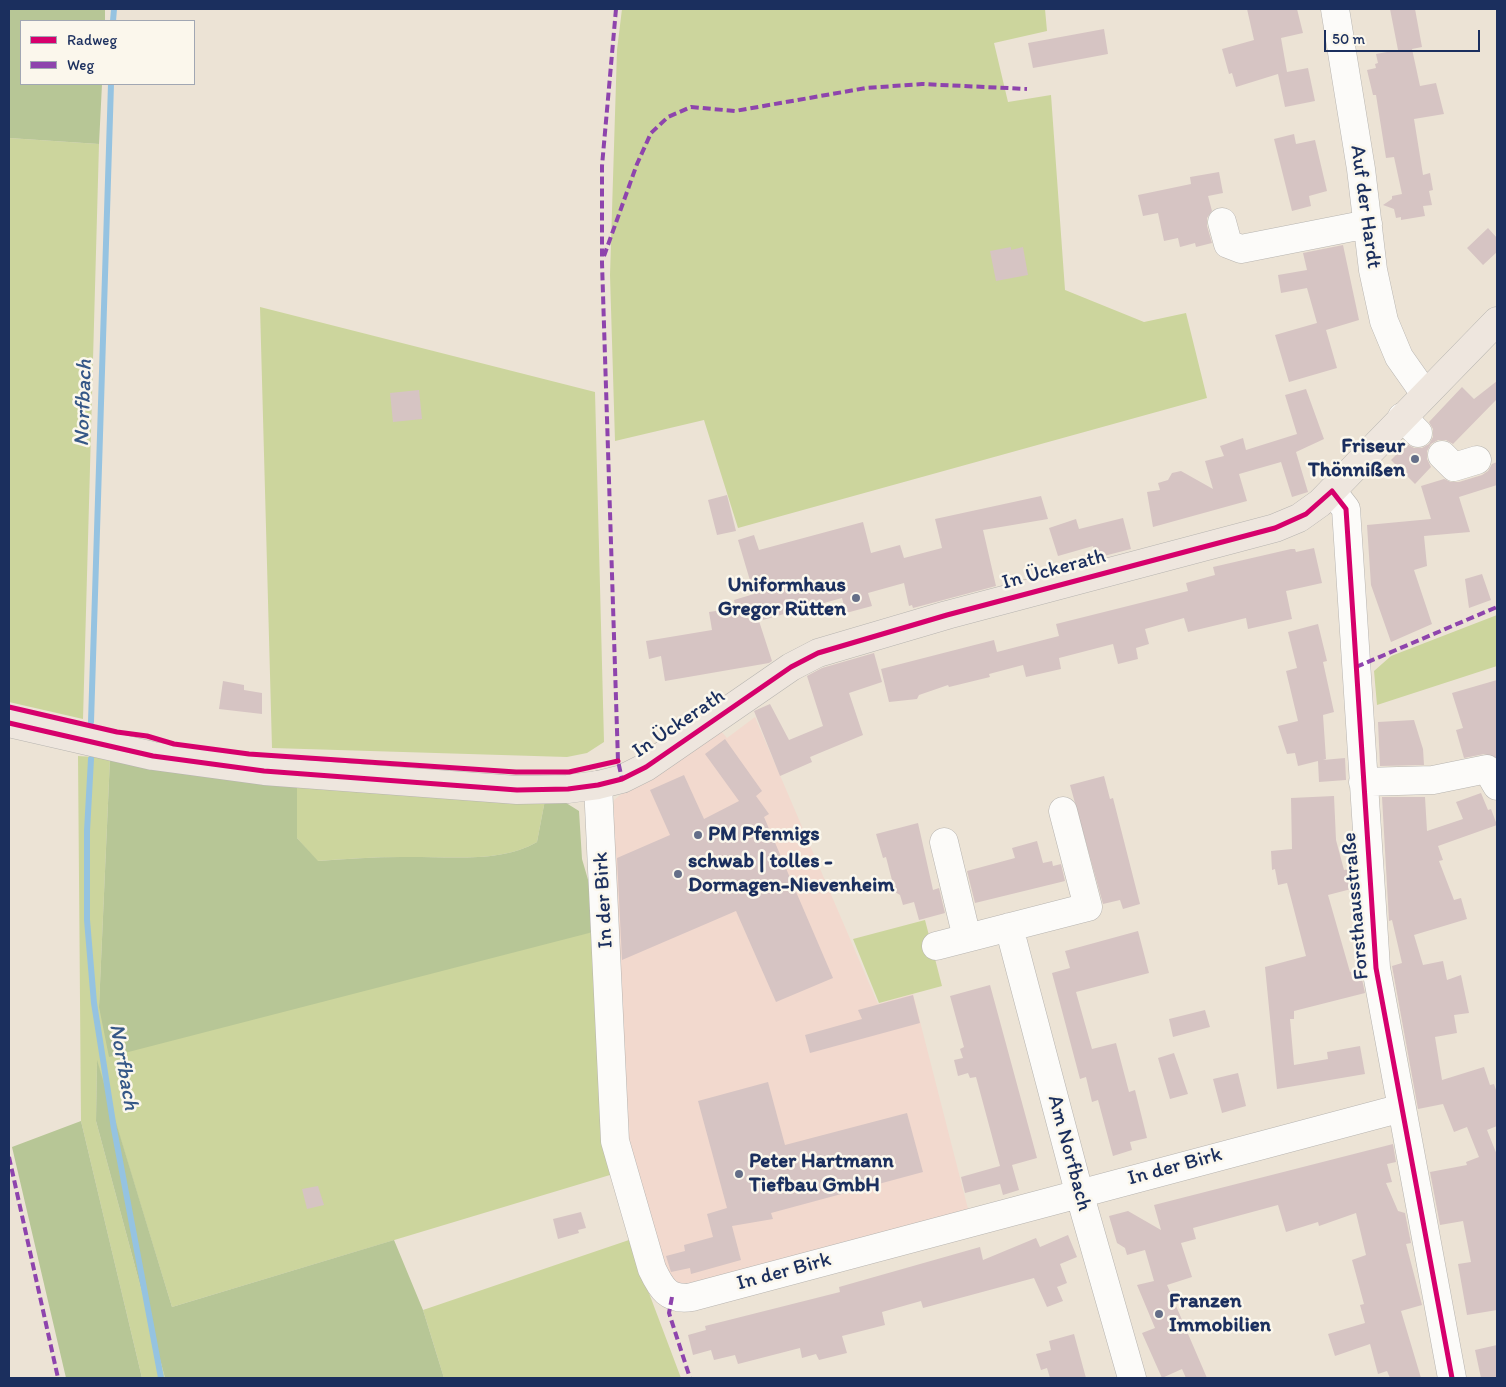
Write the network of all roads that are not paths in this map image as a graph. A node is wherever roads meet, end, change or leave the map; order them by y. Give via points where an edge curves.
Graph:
1 (1335, 9) edge
2 (1222, 222) dead end
3 (1368, 224) junction
4 (1497, 321) edge
5 (1425, 394) junction
6 (1442, 455) dead end
7 (1478, 460) dead end
8 (1332, 491) junction
9 (9, 723) edge
10 (1363, 782) junction
11 (598, 785) junction
12 (1497, 786) edge
13 (1063, 811) dead end
14 (944, 842) dead end
15 (1009, 927) junction
16 (967, 938) junction
17 (936, 946) dead end
18 (1402, 1108) junction
19 (1079, 1192) junction
20 (1132, 1378) edge
21 (1452, 1378) edge

1 - 3 street, Auf der Hardt
2 - 3 street via 1228,244 1241,249
3 - 5 street, Auf der Hardt via 1373,270 1384,321 1399,357
4 - 5 main road, In Ückerath
5 - 8 main road, In Ückerath via 1410,425
6 - 7 street via 1454,467
8 - 10 street, Forsthausstraße via 1346,510
8 - 11 main road, In Ückerath via 1306,514 1275,528 947,615 818,653 791,667 646,767 622,779
9 - 11 main road, In Ückerath via 153,756 264,771 516,790
10 - 12 street via 1433,780 1487,769
10 - 18 street, Forsthausstraße via 1376,968
11 - 19 street, In der Birk via 615,1141 652,1269 661,1287 672,1297 692,1297
13 - 15 street via 1088,907
14 - 16 street
15 - 16 street
15 - 19 street, Am Norfbach
16 - 17 street
18 - 19 street, In der Birk
18 - 21 street, Forsthausstraße
19 - 20 street, Am Norfbach

